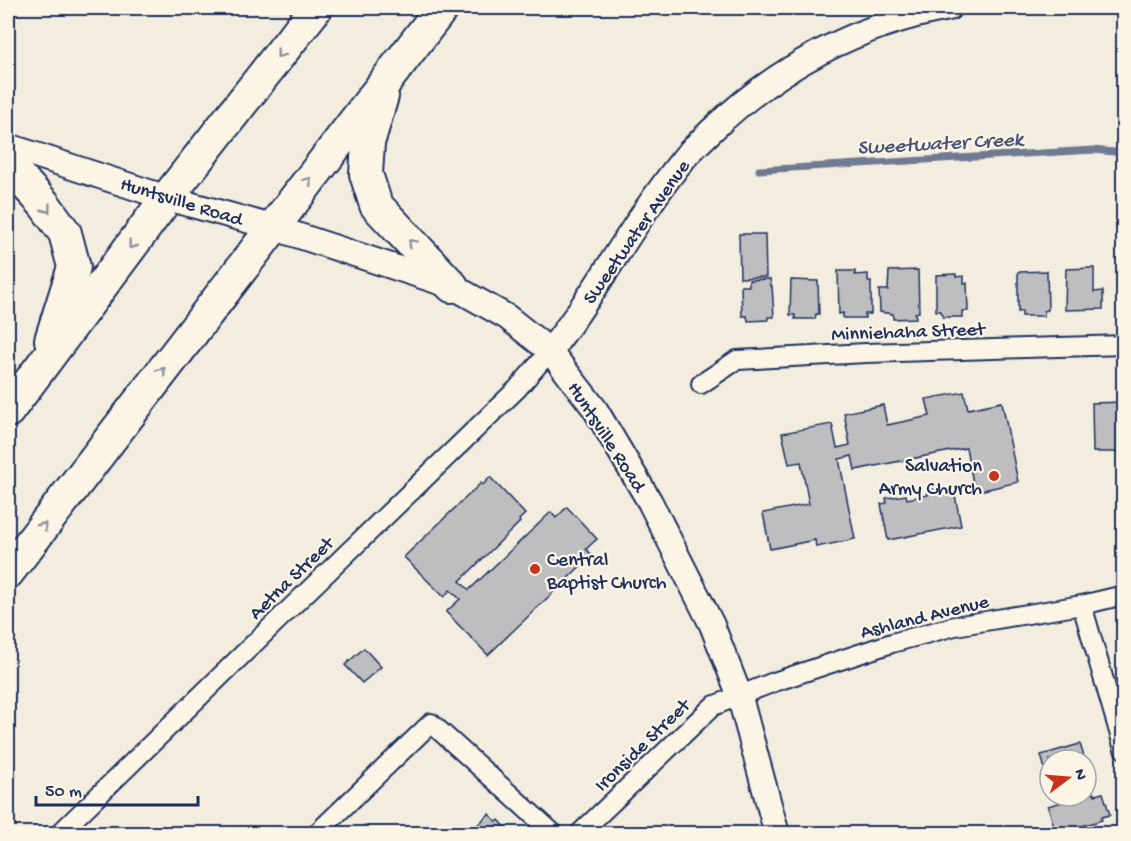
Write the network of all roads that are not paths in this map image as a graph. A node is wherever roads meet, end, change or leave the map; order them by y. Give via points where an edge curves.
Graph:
1 (316, 8) edge
2 (442, 8) edge
3 (949, 8) edge
4 (386, 80) junction
5 (8, 146) edge
6 (8, 165) edge
7 (167, 198) junction
8 (272, 227) junction
9 (452, 286) junction
10 (1124, 345) edge
11 (550, 351) junction
12 (43, 364) junction
13 (701, 384) dead end
14 (8, 411) edge
15 (8, 572) edge
16 (1124, 595) edge
17 (1082, 605) junction
18 (739, 694) junction
19 (1124, 749) edge
20 (59, 834) edge
21 (316, 834) edge
22 (554, 834) edge
23 (579, 834) edge
24 (777, 834) edge

1 -> 7 highway
2 - 4 highway
3 - 11 main road, Sweetwater Avenue via 896,20 845,39 738,105 686,156
8 -> 4 highway
9 -> 4 highway via 376,205 366,174 368,143
5 - 7 main road, Huntsville Road
6 -> 12 highway via 65,233 74,267
7 - 8 main road, Huntsville Road
7 -> 12 highway
8 - 9 main road, Huntsville Road
15 -> 8 highway
9 - 11 main road, Huntsville Road via 507,317
10 - 13 street, Minniehaha Street via 737,360
11 - 18 main road, Huntsville Road via 596,409 650,502 712,625
11 - 20 street, Aetna Street via 517,390
12 - 14 highway
16 - 17 street, Ashland Avenue
17 - 18 street, Ashland Avenue via 955,626
17 - 19 street
18 - 23 street, Ironside Street via 713,706
18 - 24 main road, Huntsville Road
21 - 22 street via 431,723

